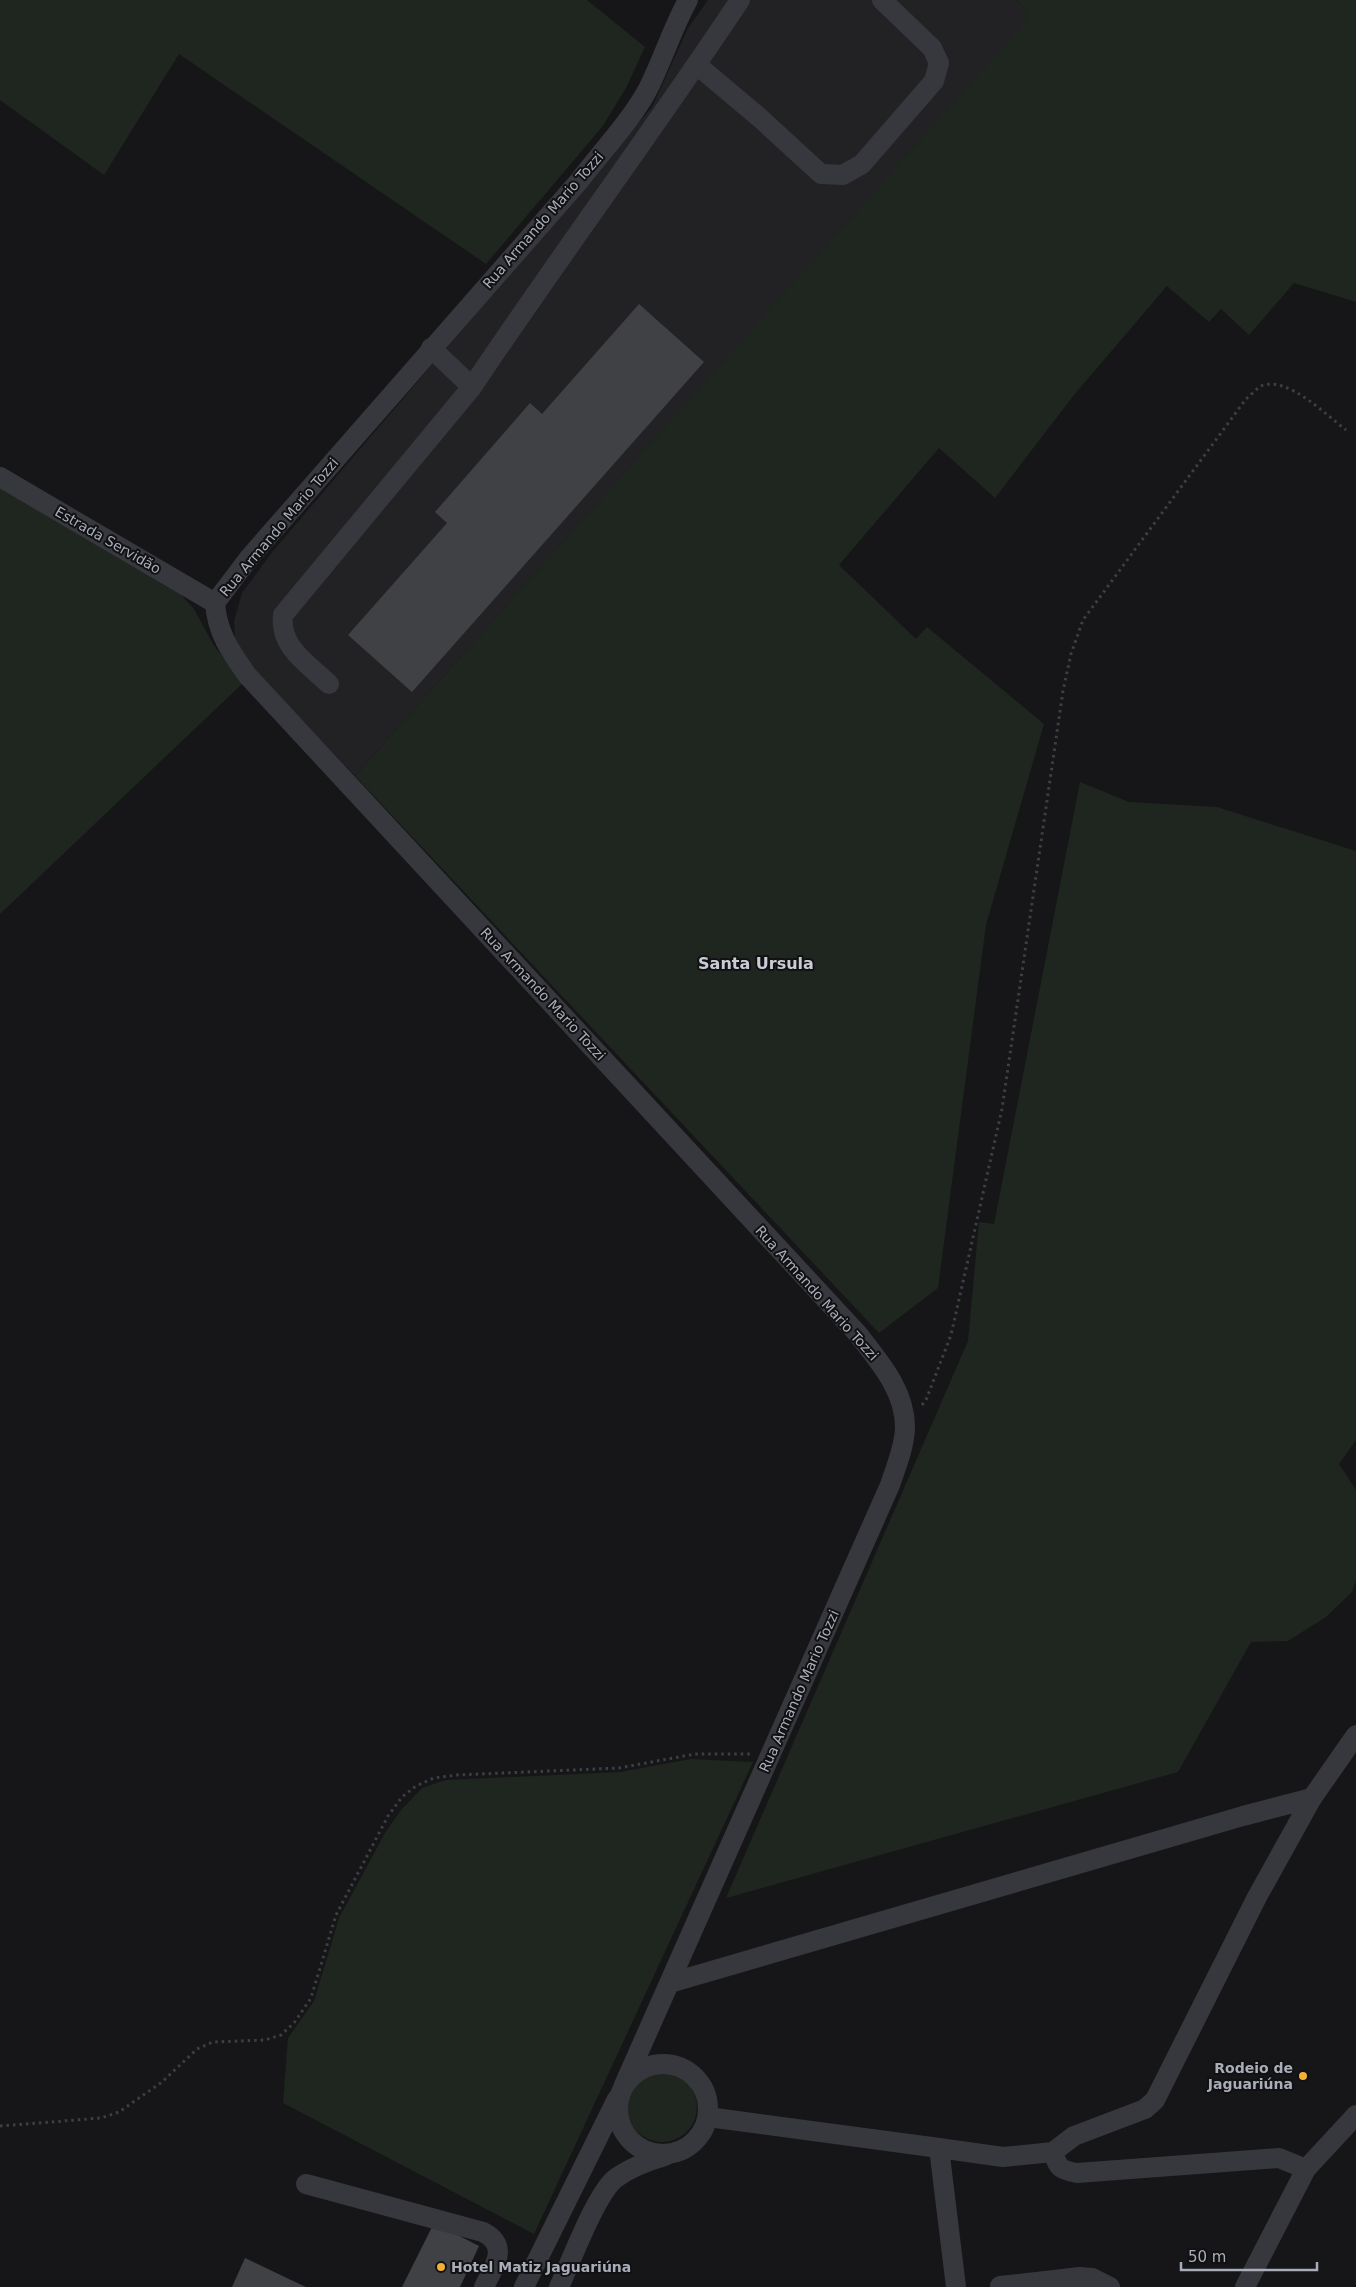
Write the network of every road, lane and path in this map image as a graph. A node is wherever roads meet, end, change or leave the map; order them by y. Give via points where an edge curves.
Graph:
1 (688, 0) edge
2 (740, 0) edge
3 (882, 0) edge
4 (697, 65) junction
5 (431, 348) junction
6 (472, 387) junction
7 (1346, 430) dead end
8 (0, 477) edge
9 (216, 604) junction
10 (329, 684) dead end
11 (905, 1428) junction
12 (1356, 1735) edge
13 (771, 1754) junction
14 (1312, 1798) junction
15 (670, 1984) junction
16 (622, 2089) junction
17 (1356, 2115) edge
18 (708, 2117) junction
19 (0, 2126) edge
20 (939, 2148) junction
21 (678, 2152) junction
22 (1053, 2152) junction
23 (1306, 2169) junction
24 (306, 2184) dead end
25 (1000, 2286) edge
26 (484, 2287) edge
27 (524, 2287) edge
28 (559, 2287) edge
29 (956, 2287) edge
30 (1110, 2287) edge
31 (1245, 2287) edge

1 - 5 street, Rua Armando Mario Tozzi via 647,91 628,119 580,180
2 - 4 street
3 - 4 street via 932,48 939,64 934,81 862,164 843,175 821,174
4 - 6 street
5 - 6 street
5 - 9 street, Rua Armando Mario Tozzi via 249,558
6 - 10 street via 283,615 284,637 291,648
7 - 11 path via 1290,387 1262,386 1246,399 1083,620 1063,691 1002,1109 951,1335 926,1400
8 - 9 street, Estrada Servidão
9 - 11 street, Rua Armando Mario Tozzi via 219,630 248,676 857,1333 890,1378 902,1403
11 - 13 street, Rua Armando Mario Tozzi via 890,1485
12 - 14 street
13 - 15 street, Rua Armando Mario Tozzi
13 - 19 path via 694,1754 619,1768 457,1775 434,1778 416,1786 388,1816 336,1915 311,1998 294,2023 281,2034 265,2040 213,2042 196,2049 162,2082 119,2112 101,2118
14 - 15 street
14 - 22 street via 1257,1897 1155,2100 1145,2109 1074,2136
15 - 16 street, Rua Armando Mario Tozzi
16 - 18 street via 636,2072 651,2065 671,2063 681,2066 690,2071 703,2087 708,2101
16 - 21 street via 618,2101 619,2118 632,2142 654,2153
16 - 27 street, Rua Armando Mario Tozzi
17 - 23 street
18 - 20 street
18 - 21 street via 698,2138
20 - 22 street via 1003,2157
20 - 29 street
21 - 28 street via 639,2164 615,2179 600,2197
22 - 23 street via 1063,2170 1077,2173 1278,2158
23 - 31 street
24 - 26 street via 492,2237 498,2245 498,2256
25 - 30 street via 1086,2277

